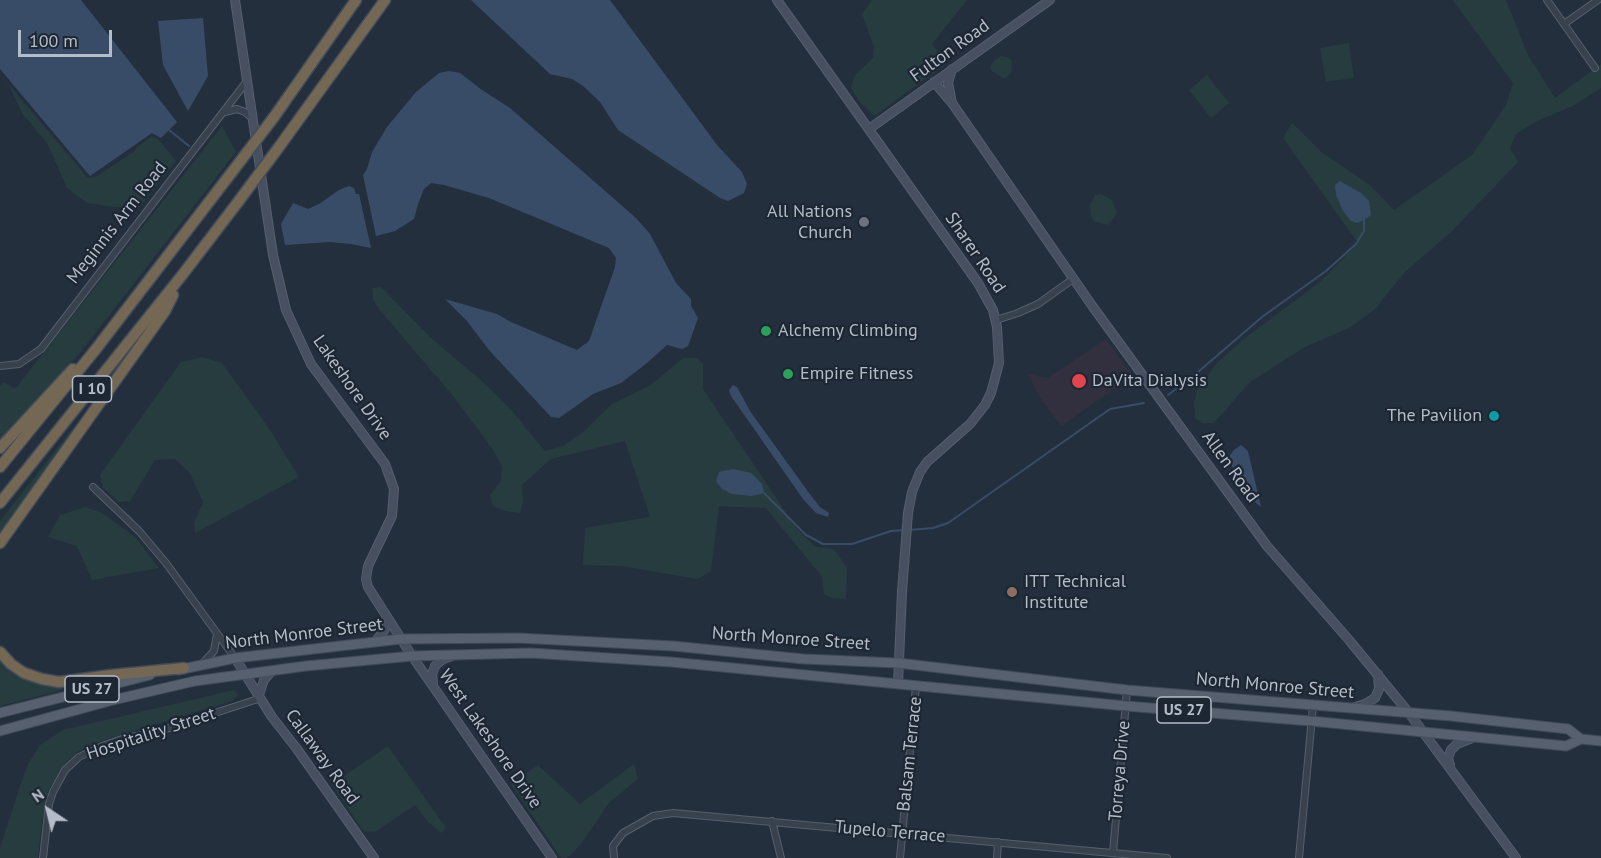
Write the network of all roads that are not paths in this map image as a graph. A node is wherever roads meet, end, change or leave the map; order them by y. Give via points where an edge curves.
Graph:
1 (235, 0) edge
2 (356, 0) edge
3 (385, 0) edge
4 (777, 0) edge
5 (1050, 0) edge
6 (1547, 0) edge
7 (1598, 0) edge
8 (1564, 24) junction
9 (1595, 68) dead end
10 (952, 69) junction
11 (247, 81) junction
12 (934, 82) junction
13 (952, 104) junction
14 (222, 114) junction
15 (252, 118) junction
16 (869, 129) junction
17 (183, 274) junction
18 (1073, 279) junction
19 (996, 320) junction
20 (96, 349) junction
21 (0, 366) edge
22 (0, 448) edge
23 (0, 467) edge
24 (93, 487) dead end
25 (0, 503) edge
26 (0, 543) edge
27 (388, 620) junction
28 (218, 633) junction
29 (401, 639) junction
30 (535, 639) junction
31 (375, 642) junction
32 (660, 646) junction
33 (673, 646) junction
34 (0, 652) edge
35 (531, 653) junction
36 (458, 654) junction
37 (412, 656) junction
38 (770, 656) junction
39 (786, 657) junction
40 (235, 658) junction
41 (659, 661) junction
42 (670, 662) junction
43 (898, 663) junction
44 (201, 665) junction
45 (184, 668) junction
46 (272, 671) junction
47 (766, 671) junction
48 (784, 673) junction
49 (246, 674) junction
50 (1378, 674) junction
51 (1002, 675) junction
52 (898, 684) junction
53 (434, 686) junction
54 (916, 686) junction
55 (1127, 690) junction
56 (1001, 694) junction
57 (260, 697) junction
58 (1222, 698) junction
59 (1126, 706) junction
60 (1313, 706) junction
61 (1347, 708) junction
62 (0, 713) edge
63 (1409, 713) junction
64 (1221, 714) junction
65 (1311, 721) junction
66 (0, 731) edge
67 (1423, 731) junction
68 (1474, 737) junction
69 (1581, 739) junction
70 (1601, 741) edge
71 (1450, 769) junction
72 (772, 821) junction
73 (902, 833) junction
74 (998, 842) junction
75 (1113, 853) junction
76 (43, 858) edge
77 (374, 858) edge
78 (552, 858) edge
79 (614, 858) edge
80 (781, 858) edge
81 (900, 858) edge
82 (997, 858) edge
83 (1167, 858) edge
84 (1299, 858) edge
85 (1516, 858) edge

1 - 11 street, Lakeshore Drive
2 - 20 highway, I 10, bridge via 273,117
3 - 17 highway, I 10, bridge
4 - 16 street, Sharer Road
5 - 10 street, Fulton Road
6 - 8 street
7 - 8 street
8 - 9 street
10 - 12 street, Fulton Road
10 - 13 street via 948,83
11 - 14 street, Meginnis Arm Road
11 - 15 street, Lakeshore Drive
12 - 13 street, Allen Road
12 - 16 street, Fulton Road
13 - 18 street, Allen Road
14 - 15 street via 237,109
14 - 21 street, Meginnis Arm Road via 41,349 19,364
15 - 27 street, Lakeshore Drive via 273,255 286,310 311,364 385,464 392,481 392,516 368,566 366,579
16 - 19 street, Sharer Road via 978,283
17 - 25 highway, I 10
17 - 26 highway via 165,311
18 - 19 street via 1038,304
18 - 50 street, Allen Road via 1267,546
19 - 43 street, Sharer Road via 999,363 991,393 970,424 924,467 912,492
20 - 22 highway via 62,379
20 - 23 highway, I 10
24 - 28 street via 139,531
27 - 29 street, Lakeshore Drive
27 - 31 street
28 - 40 street
28 - 44 street via 214,651
29 - 30 main road, North Monroe Street / US 27
29 - 31 main road, North Monroe Street / US 27
29 - 37 street, West Lakeshore Drive
30 - 32 main road, North Monroe Street / US 27
30 - 35 main road
31 - 40 main road, North Monroe Street / US 27
32 - 33 main road, North Monroe Street / US 27
32 - 41 main road
33 - 38 main road, North Monroe Street / US 27
33 - 42 main road
34 - 45 highway via 24,673 59,682
35 - 36 main road, North Monroe Street / US 27
35 - 41 main road, North Monroe Street / US 27
36 - 37 main road, North Monroe Street / US 27
36 - 53 street via 435,666
37 - 46 main road, North Monroe Street / US 27
37 - 53 street, West Lakeshore Drive
38 - 39 main road, North Monroe Street / US 27
38 - 47 main road
39 - 43 main road, North Monroe Street / US 27
39 - 48 main road
40 - 44 main road, North Monroe Street / US 27
40 - 49 street
41 - 42 main road, North Monroe Street / US 27
42 - 47 main road, North Monroe Street / US 27
43 - 51 main road, North Monroe Street / US 27
43 - 52 street, Sharer Road
44 - 45 main road, North Monroe Street / US 27
45 - 62 main road, North Monroe Street / US 27
46 - 49 main road, North Monroe Street / US 27
46 - 57 street via 264,680
47 - 48 main road, North Monroe Street / US 27
48 - 52 main road, North Monroe Street / US 27
49 - 57 street, Callaway Road
49 - 66 main road, North Monroe Street / US 27 via 112,700
50 - 61 street via 1375,698
50 - 63 street, Allen Road
51 - 55 main road, North Monroe Street / US 27
51 - 56 main road
52 - 54 main road, North Monroe Street / US 27
53 - 78 street, West Lakeshore Drive
54 - 56 main road, North Monroe Street / US 27
54 - 73 street, Balsam Terrace
55 - 58 main road, North Monroe Street / US 27
55 - 59 street, Torreya Drive
56 - 59 main road, North Monroe Street / US 27
57 - 76 street, Hospitality Street via 153,733 125,738 79,757 65,770 53,792
57 - 77 street, Callaway Road
58 - 60 main road, North Monroe Street / US 27
58 - 64 main road
59 - 64 main road, North Monroe Street / US 27
59 - 75 street, Torreya Drive
60 - 61 main road, North Monroe Street / US 27
60 - 65 street
61 - 63 main road, North Monroe Street / US 27
63 - 67 street, Allen Road
63 - 69 main road, North Monroe Street / US 27 via 1568,729
64 - 65 main road, North Monroe Street / US 27
65 - 67 main road, North Monroe Street / US 27
65 - 84 street
67 - 68 main road, North Monroe Street / US 27
67 - 71 street, Allen Road
68 - 69 main road, North Monroe Street / US 27 via 1566,746
68 - 71 street via 1451,750
69 - 70 main road, North Monroe Street / US 27
71 - 85 street, Allen Road
72 - 73 street, Tupelo Terrace
72 - 79 street, Tupelo Terrace via 689,813 653,816 620,836 613,846
72 - 80 street
73 - 74 street, Tupelo Terrace
73 - 81 street, Balsam Terrace
74 - 75 street, Tupelo Terrace
74 - 82 street
75 - 83 street, Tupelo Terrace

